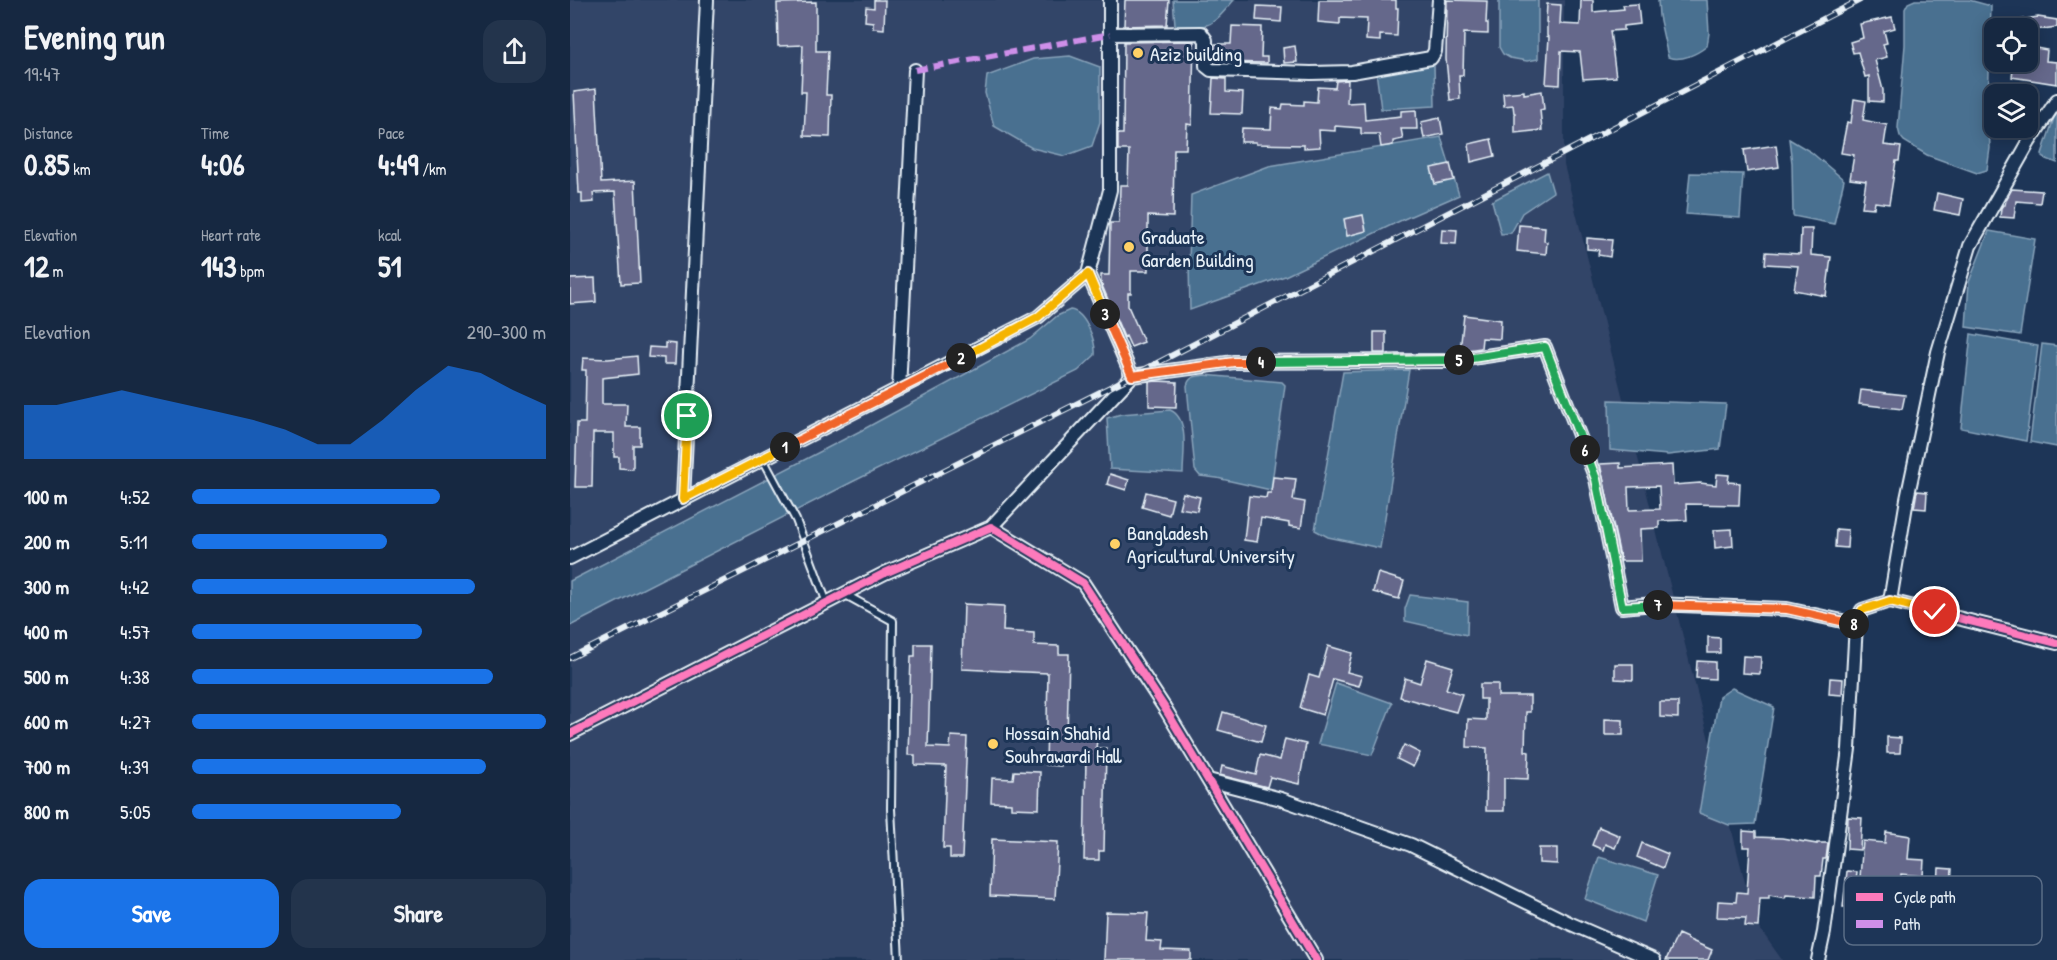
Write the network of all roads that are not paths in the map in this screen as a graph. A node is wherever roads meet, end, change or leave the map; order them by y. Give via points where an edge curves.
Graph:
1 (707, 0) edge
2 (1110, 0) edge
3 (1439, 0) edge
4 (1110, 34) junction
5 (915, 70) dead end
6 (2057, 100) edge
7 (1088, 274) junction
8 (1132, 376) junction
9 (899, 389) junction
10 (765, 463) junction
11 (683, 499) junction
12 (991, 526) junction
13 (570, 558) edge
14 (843, 593) junction
15 (1890, 601) junction
16 (826, 603) junction
17 (1856, 624) junction
18 (2057, 643) edge
19 (570, 735) edge
20 (1208, 780) junction
21 (899, 960) edge
22 (1316, 960) edge
23 (1654, 960) edge
24 (1818, 960) edge

1 - 11 street
2 - 4 street
3 - 4 street via 1436,51 1431,58 1352,72 1211,70 1206,66 1206,40 1201,33
4 - 7 street via 1110,190
5 - 9 street
6 - 15 street via 1970,246 1938,352 1906,499
7 - 8 street
7 - 9 street via 1038,317
8 - 12 street
8 - 17 street via 1234,362 1452,361 1545,347 1596,479 1622,607 1654,604 1787,609
9 - 10 street
10 - 11 street
10 - 16 lane via 796,520
11 - 13 street
12 - 14 street
12 - 20 street via 1083,583
14 - 16 street
14 - 21 lane via 893,621 891,809
15 - 17 street via 1862,610
15 - 18 street
16 - 19 street
17 - 24 street via 1849,749
20 - 22 street
20 - 23 street via 1281,799 1412,845 1569,923

